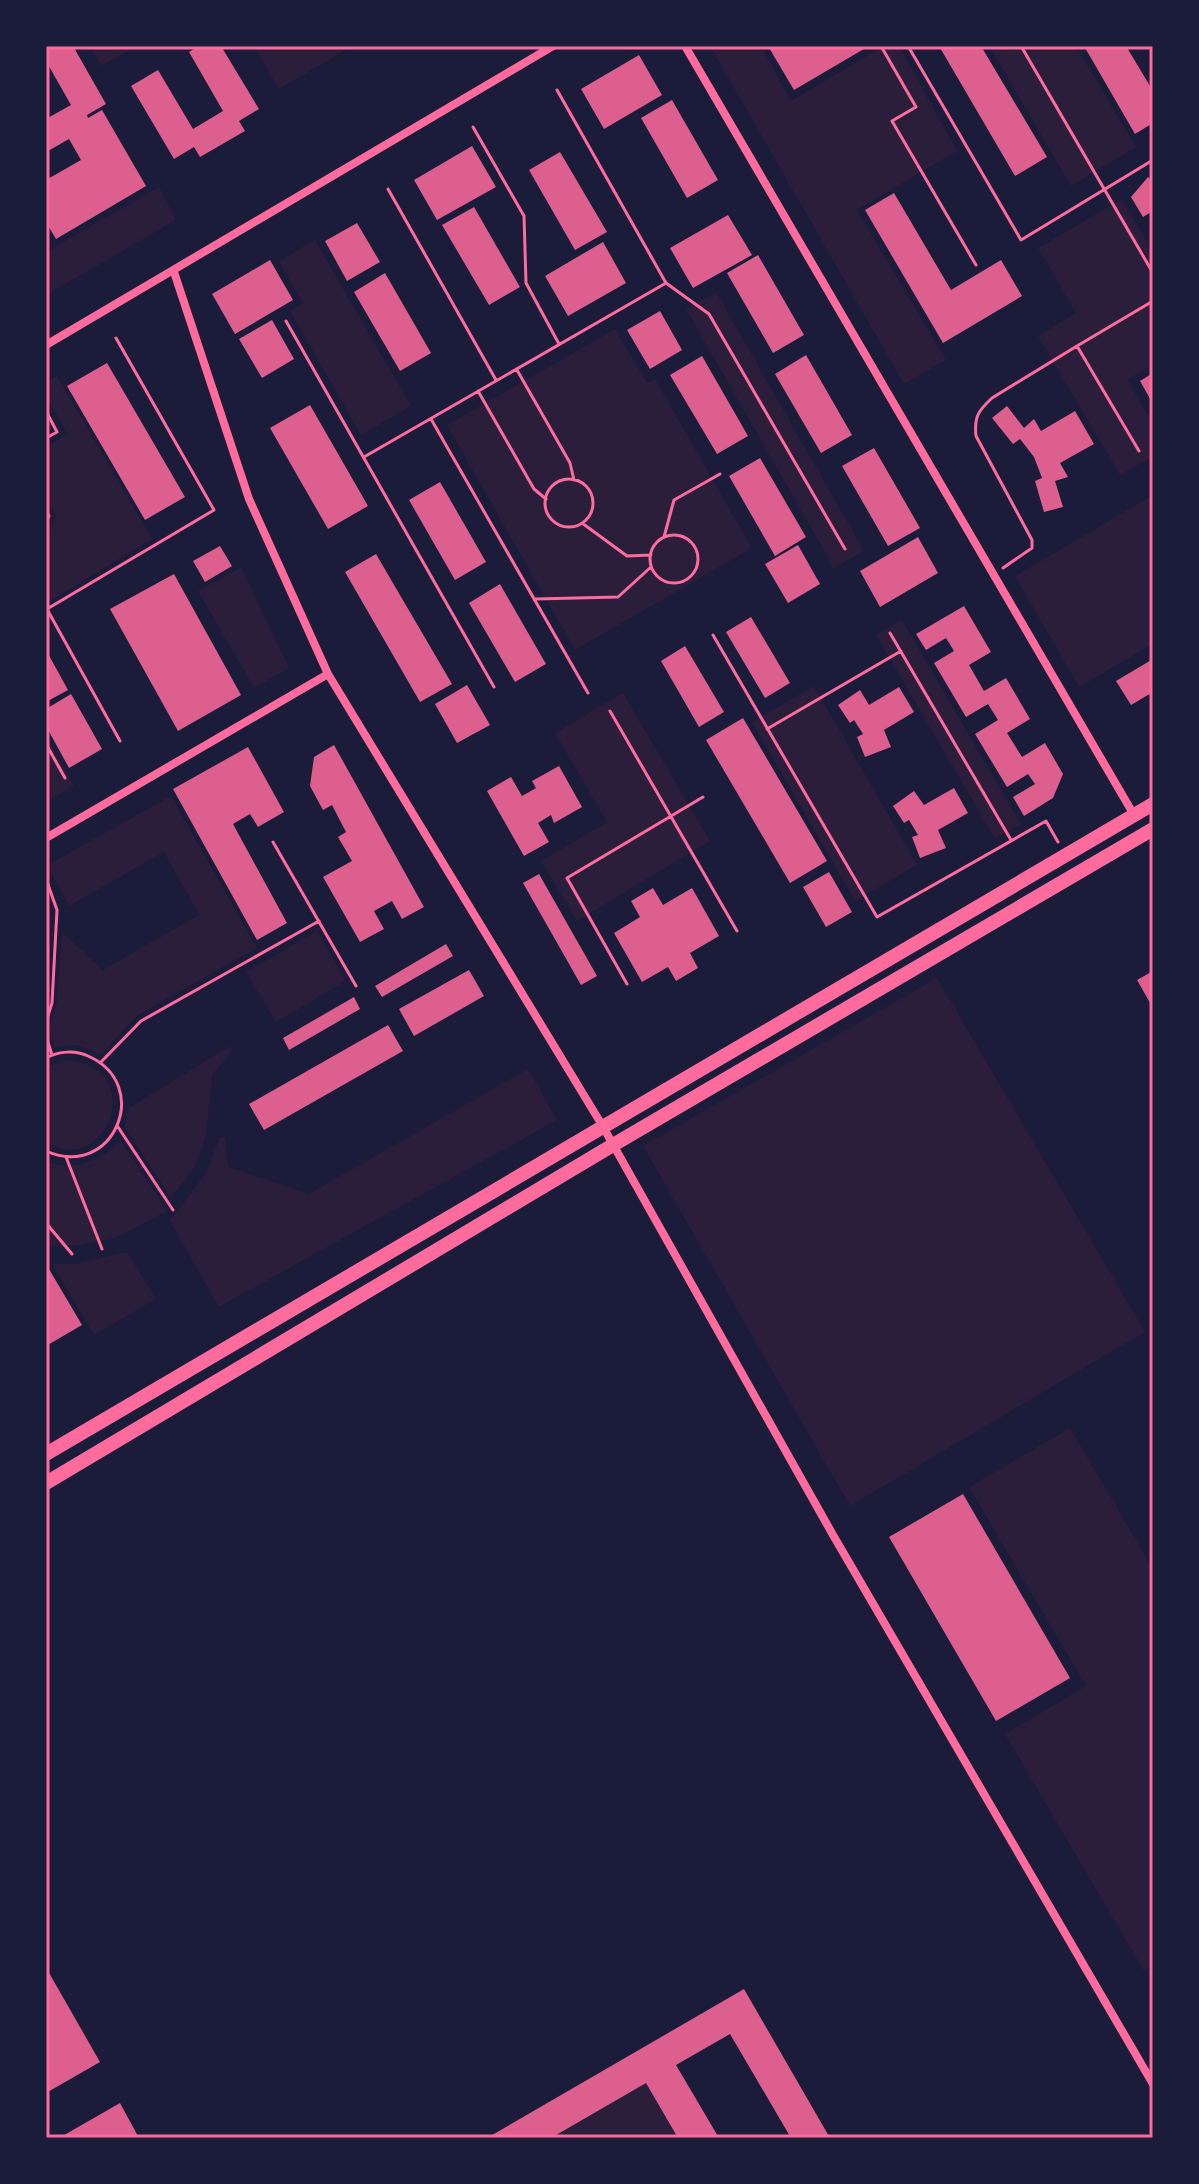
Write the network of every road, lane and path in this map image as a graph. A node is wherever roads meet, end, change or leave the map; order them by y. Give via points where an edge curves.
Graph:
1 (553, 46) edge
2 (685, 46) edge
3 (881, 46) edge
4 (908, 46) edge
5 (1021, 46) edge
6 (557, 90) dead end
7 (473, 127) dead end
8 (1153, 160) edge
9 (388, 189) dead end
10 (1104, 190) junction
11 (976, 265) dead end
12 (174, 272) junction
13 (1153, 273) edge
14 (666, 283) junction
15 (1153, 301) edge
16 (286, 321) dead end
17 (116, 338) dead end
18 (559, 344) junction
19 (46, 345) edge
20 (1077, 346) junction
21 (517, 369) junction
22 (496, 380) junction
23 (478, 391) junction
24 (46, 411) edge
25 (431, 418) junction
26 (46, 438) edge
27 (1139, 451) dead end
28 (364, 457) junction
29 (720, 474) dead end
30 (574, 480) junction
31 (546, 499) junction
32 (46, 511) edge
33 (46, 523) edge
34 (582, 523) junction
35 (664, 537) junction
36 (845, 549) dead end
37 (651, 555) junction
38 (652, 565) junction
39 (993, 574) junction
40 (535, 599) junction
41 (46, 608) edge
42 (890, 633) dead end
43 (713, 635) dead end
44 (901, 651) junction
45 (328, 674) junction
46 (494, 687) dead end
47 (588, 693) dead end
48 (610, 711) dead end
49 (767, 729) junction
50 (120, 741) dead end
51 (46, 744) edge
52 (65, 778) dead end
53 (703, 797) dead end
54 (1153, 804) edge
55 (1134, 815) junction
56 (670, 817) junction
57 (1153, 829) edge
58 (46, 838) edge
59 (1011, 840) junction
60 (273, 842) dead end
61 (1066, 855) junction
62 (46, 879) edge
63 (319, 921) junction
64 (737, 931) dead end
65 (627, 984) dead end
66 (356, 986) dead end
67 (46, 1022) edge
68 (46, 1036) edge
69 (52, 1055) junction
70 (46, 1058) edge
71 (101, 1062) junction
72 (602, 1125) junction
73 (118, 1127) junction
74 (613, 1145) junction
75 (46, 1151) edge
76 (66, 1157) junction
77 (173, 1210) dead end
78 (46, 1223) edge
79 (102, 1249) dead end
80 (72, 1254) dead end
81 (46, 1454) edge
82 (46, 1483) edge
83 (1153, 2084) edge

1 - 12 street
2 - 39 street
3 - 11 path via 916,107 892,121
4 - 10 path via 1021,240
5 - 10 path
6 - 14 path
7 - 18 path via 524,216 526,283
8 - 10 path
9 - 22 path
10 - 13 path
12 - 19 street
12 - 45 street via 249,499
14 - 18 path
14 - 36 path via 709,314
15 - 20 path
16 - 28 path
17 - 41 path via 214,510
18 - 21 path
20 - 27 path
20 - 39 path via 992,398 974,419 983,451 1032,540 1027,554
21 - 22 path
21 - 30 path via 570,463
22 - 23 path
23 - 25 path
23 - 31 path via 534,489
24 - 26 path via 57,432
25 - 28 path
25 - 40 path
28 - 46 path
29 - 35 path via 674,500
30 - 31 path via 553,486
30 - 34 path via 586,487 593,502
31 - 34 path via 548,513 559,525
32 - 33 path
34 - 37 path via 627,556
35 - 37 path
35 - 38 path via 679,536 692,543 697,566 688,579 672,583 657,576
37 - 38 path
38 - 40 path via 618,597
39 - 55 street
40 - 47 path
41 - 50 path
42 - 44 path
43 - 49 path
44 - 49 path
44 - 59 path
45 - 58 street
45 - 72 street
48 - 56 path
49 - 59 path via 877,917
51 - 52 path
53 - 56 path
54 - 55 main road
55 - 61 main road
56 - 64 path
56 - 65 path via 567,878
57 - 74 main road
59 - 61 path via 1046,821
60 - 63 path
61 - 72 main road
62 - 67 path via 57,910 52,1003
63 - 66 path
63 - 71 path via 141,1021
68 - 69 path
69 - 70 path
69 - 71 path via 85,1054
71 - 73 path via 121,1092
72 - 74 street
72 - 81 main road
73 - 76 path via 92,1153
73 - 77 path
74 - 82 main road
74 - 83 street via 817,1508
75 - 76 path
76 - 79 path
78 - 80 path

